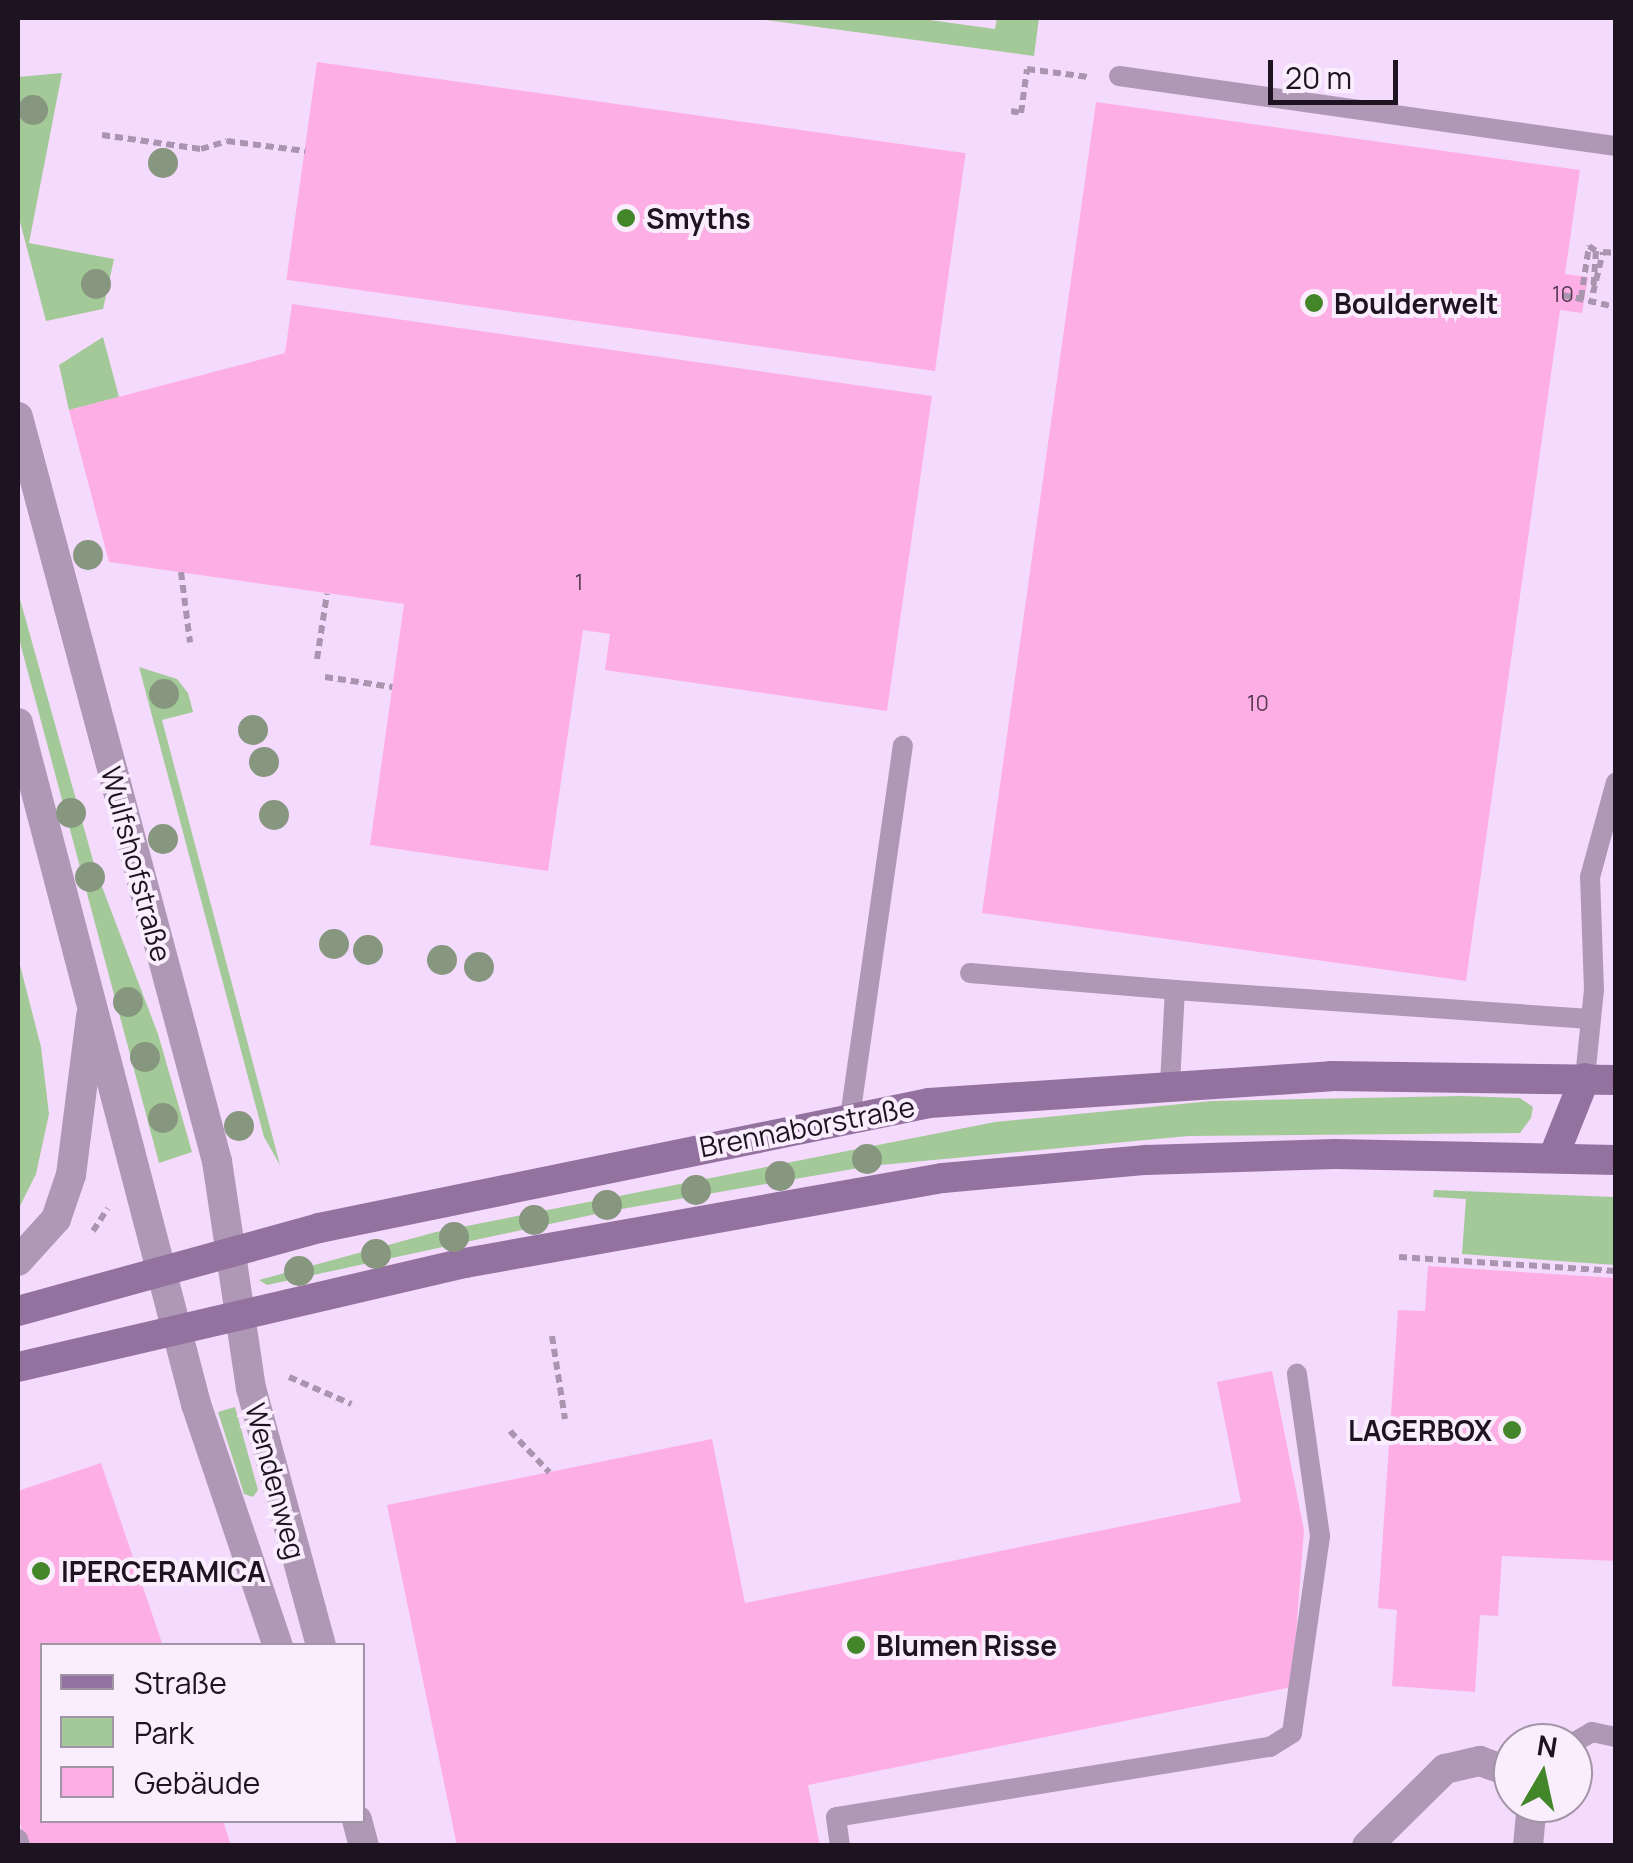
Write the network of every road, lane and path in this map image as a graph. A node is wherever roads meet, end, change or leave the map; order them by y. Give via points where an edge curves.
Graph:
1 (1120, 76) joint
2 (1011, 111) dead end
3 (102, 135) dead end
4 (1616, 146) edge
5 (305, 151) dead end
6 (1616, 253) edge
7 (1562, 295) dead end
8 (1581, 298) junction
9 (1616, 307) edge
10 (18, 417) edge
11 (181, 572) dead end
12 (327, 594) dead end
13 (190, 642) dead end
14 (317, 659) dead end
15 (325, 677) dead end
16 (392, 686) dead end
17 (18, 723) edge
18 (902, 746) dead end
19 (1616, 782) edge
20 (970, 972) dead end
21 (1175, 990) junction
22 (93, 998) junction
23 (1590, 1019) junction
24 (1585, 1078) junction
25 (1616, 1080) edge
26 (1170, 1084) junction
27 (850, 1118) junction
28 (1553, 1158) junction
29 (1616, 1160) edge
30 (110, 1205) dead end
31 (79, 1231) dead end
32 (230, 1251) junction
33 (1399, 1258) dead end
34 (18, 1260) edge
35 (162, 1269) junction
36 (1616, 1271) edge
37 (18, 1311) edge
38 (240, 1314) junction
39 (177, 1328) junction
40 (552, 1336) dead end
41 (18, 1367) edge
42 (1298, 1374) dead end
43 (288, 1378) dead end
44 (351, 1404) dead end
45 (566, 1419) dead end
46 (510, 1431) dead end
47 (549, 1472) dead end
48 (277, 1643) edge
49 (320, 1643) edge
50 (1493, 1765) edge
51 (840, 1846) edge
52 (1367, 1846) edge

1 - 2 path via 1027,69 1021,113
1 - 4 lane
3 - 5 path via 201,148 227,141
6 - 8 path via 1603,252 1593,294 1596,251 1589,246
7 - 8 path
8 - 9 path
10 - 32 street, Wulfshofstraße via 217,1162
11 - 13 path
12 - 14 path
15 - 16 path
17 - 22 street
18 - 27 lane
19 - 23 lane via 1590,877
20 - 21 lane
21 - 23 lane
21 - 26 lane
22 - 34 street via 70,1175 56,1220
22 - 35 street
23 - 24 lane
24 - 25 main road, Brennaborstraße
24 - 26 main road, Brennaborstraße via 1331,1076
24 - 28 main road
26 - 27 main road, Brennaborstraße via 929,1103
27 - 32 main road, Brennaborstraße via 450,1198
28 - 29 main road
28 - 38 main road via 1335,1154 1146,1160 943,1178 709,1216
30 - 31 path via 90,1236
32 - 35 main road, Brennaborstraße
32 - 38 street, Wulfshofstraße
33 - 36 path
35 - 37 main road, Brennaborstraße
35 - 39 street
38 - 39 main road
38 - 49 street, Wendenweg via 251,1388
39 - 41 main road
39 - 48 street, Wendenweg
40 - 45 path
42 - 51 lane via 1320,1536 1292,1733 1270,1747 836,1817
43 - 44 path
46 - 47 path
50 - 52 street via 1480,1760 1444,1769

